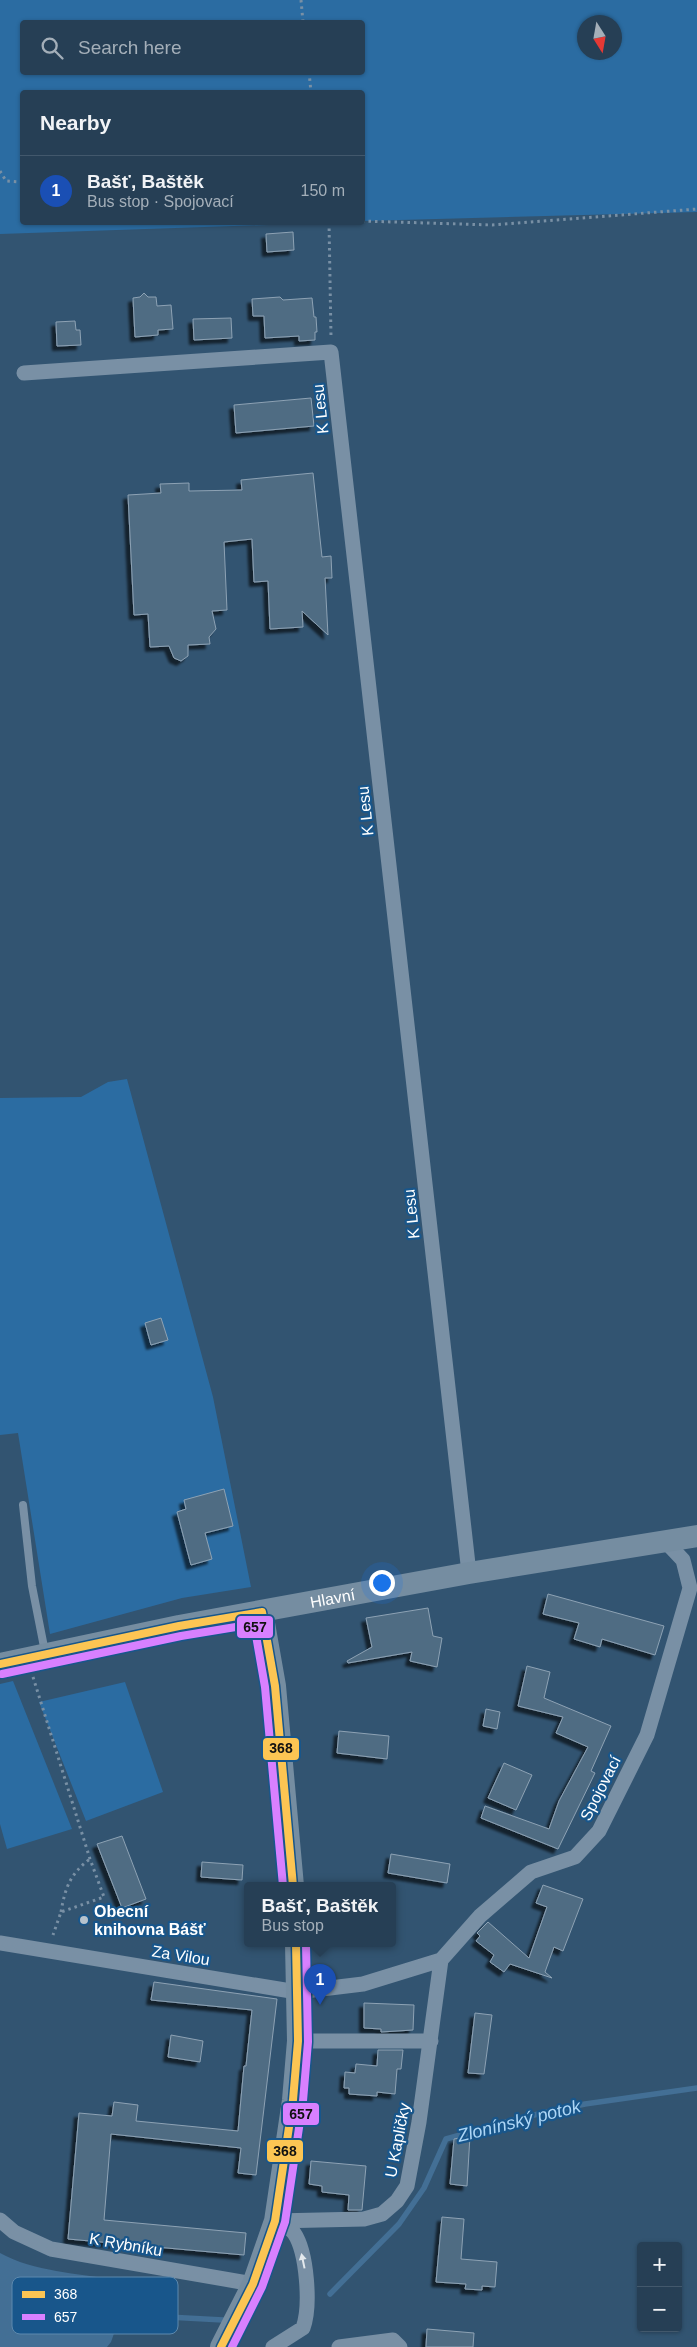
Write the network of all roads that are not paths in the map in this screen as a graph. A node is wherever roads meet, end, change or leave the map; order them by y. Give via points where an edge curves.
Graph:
1 (24, 373) dead end
2 (23, 1505) dead end
3 (697, 1536) edge
4 (666, 1542) junction
5 (697, 1571) edge
6 (468, 1573) junction
7 (690, 1588) junction
8 (262, 1612) junction
9 (36, 1655) junction
10 (0, 1664) edge
11 (293, 1882) edge
12 (0, 1943) edge
13 (296, 1947) edge
14 (441, 1960) junction
15 (297, 1992) junction
16 (298, 2041) junction
17 (431, 2041) junction
18 (0, 2220) edge
19 (275, 2221) junction
20 (253, 2284) junction
21 (221, 2347) edge
22 (273, 2347) edge
23 (339, 2347) edge
24 (400, 2347) edge

1 - 6 street, K Lesu via 332,352
2 - 9 lane
3 - 4 street, Hlavní
4 - 6 street, Hlavní
4 - 7 street via 683,1560
5 - 7 street, Spojovací
6 - 8 street, Hlavní
7 - 14 street, Spojovací via 646,1735 599,1831 575,1856 531,1872 480,1916
8 - 9 street, Hlavní
8 - 11 street via 275,1686
9 - 10 street, Hlavní
12 - 15 street, Za Vilou
13 - 15 street
14 - 15 street via 363,1984
14 - 17 street, U Kapličky
15 - 16 street
16 - 17 street
16 - 19 street
17 - 19 street, U Kapličky via 407,2186 396,2201 382,2214 364,2219
18 - 20 street, K Rybníku via 14,2232 51,2249
19 - 20 street
22 -> 19 street via 304,2328 309,2291 298,2240 292,2231
20 - 21 street
23 - 24 street via 393,2340

